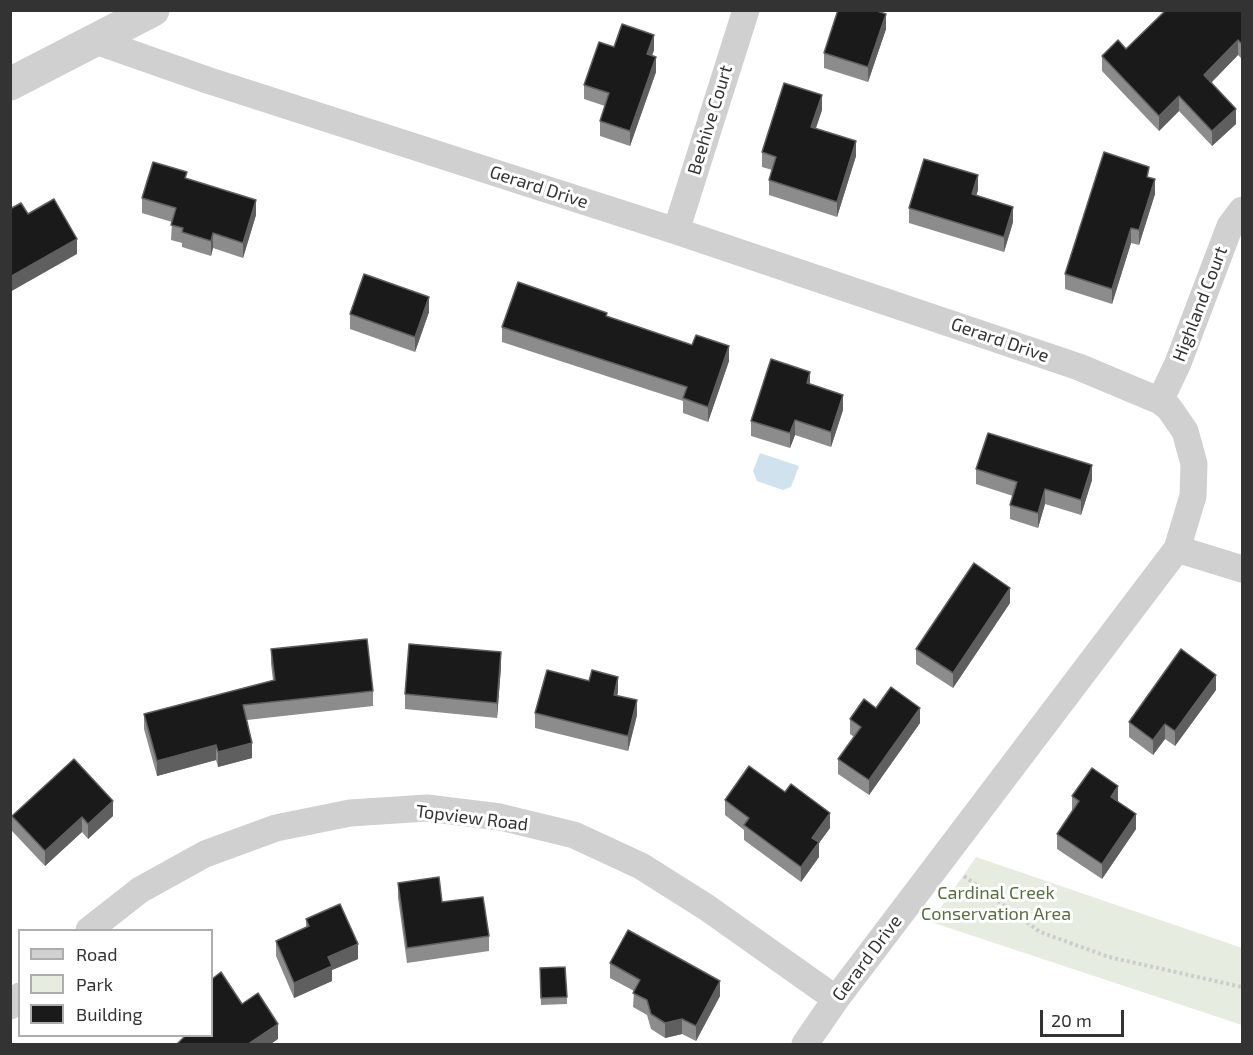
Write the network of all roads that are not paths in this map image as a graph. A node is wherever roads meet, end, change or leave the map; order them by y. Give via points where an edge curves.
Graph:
1 (153, 10) edge
2 (746, 10) edge
3 (96, 41) junction
4 (10, 84) edge
5 (1242, 210) edge
6 (676, 231) junction
7 (1160, 400) junction
8 (1177, 549) junction
9 (1242, 569) edge
10 (90, 929) edge
11 (836, 999) junction
12 (805, 1044) edge

1 - 3 street
2 - 6 street, Beehive Court
3 - 4 street
3 - 6 street, Gerard Drive
5 - 7 street, Highland Court via 1230,226
6 - 7 street, Gerard Drive via 1079,367
7 - 8 street, Gerard Drive via 1185,431 1194,464 1193,495
8 - 9 street
8 - 11 street, Gerard Drive
10 - 11 street, Topview Road via 140,890 205,854 276,828 350,813 427,808 500,817 574,835 641,866
11 - 12 street, Gerard Drive

